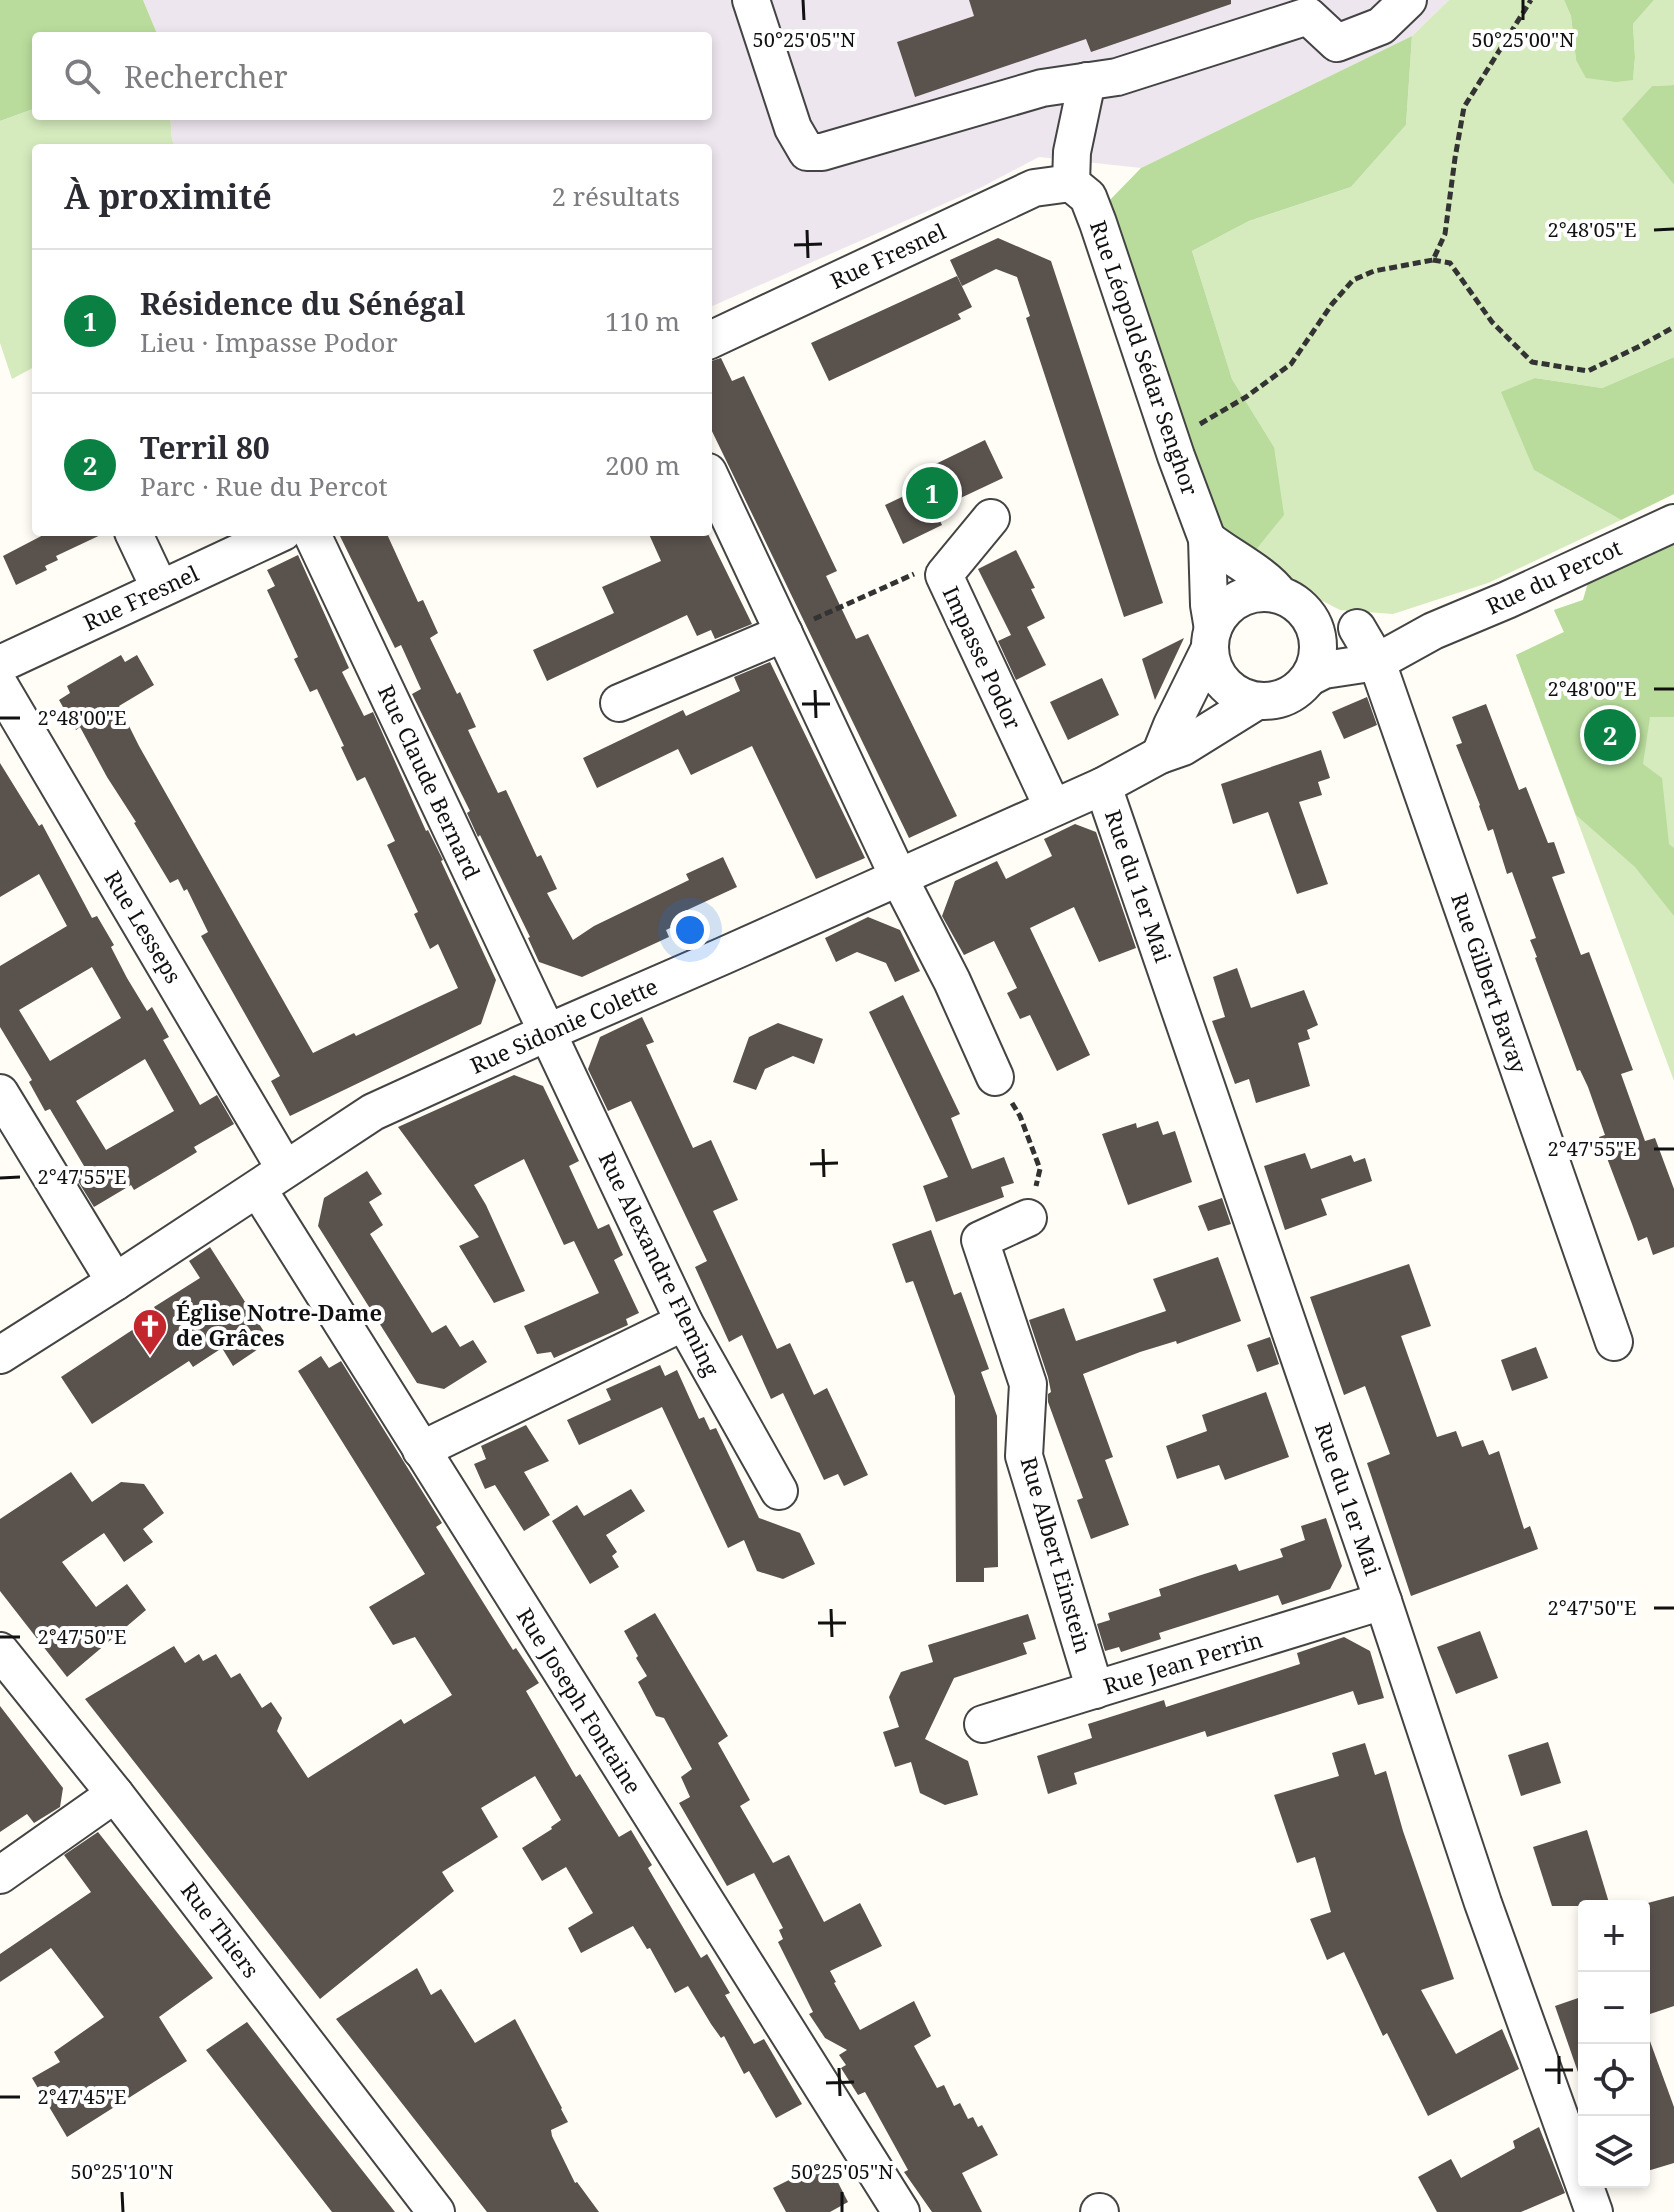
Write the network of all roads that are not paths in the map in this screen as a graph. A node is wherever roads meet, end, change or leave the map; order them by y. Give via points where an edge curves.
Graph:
1 (751, 0) edge
2 (1408, 0) edge
3 (1087, 81) junction
4 (1071, 183) junction
5 (712, 339) edge
6 (712, 480) edge
7 (991, 518) dead end
8 (1674, 523) edge
9 (135, 536) edge
10 (274, 536) edge
11 (313, 536) edge
12 (1207, 539) junction
13 (160, 589) junction
14 (1292, 603) junction
15 (1357, 628) junction
16 (1433, 631) junction
17 (784, 633) junction
18 (1212, 639) junction
19 (1377, 662) junction
20 (0, 664) edge
21 (1310, 677) junction
22 (0, 686) edge
23 (1257, 701) junction
24 (619, 703) dead end
25 (1160, 755) junction
26 (1103, 786) junction
27 (1053, 808) junction
28 (899, 878) junction
29 (546, 1033) junction
30 (995, 1077) road end
31 (0, 1093) edge
32 (272, 1179) junction
33 (1028, 1218) road end
34 (115, 1282) junction
35 (684, 1322) junction
36 (1614, 1342) dead end
37 (0, 1355) edge
38 (421, 1450) junction
39 (779, 1491) dead end
40 (1383, 1601) junction
41 (0, 1651) edge
42 (1095, 1690) junction
43 (983, 1724) dead end
44 (115, 1794) junction
45 (0, 1875) edge
46 (436, 2212) edge
47 (901, 2212) edge
48 (1594, 2212) edge

1 - 3 street via 793,128 807,152 1042,88
2 - 3 street via 1381,26 1337,43 1308,16 1117,77
3 - 4 street
4 - 5 street, Rue Fresnel via 1034,188
4 - 12 street, Rue Léopold Sédar Senghor via 1088,197 1093,210
6 - 17 street
7 - 27 street, Impasse Podor via 944,575
8 - 16 street, Rue du Percot
9 - 13 street
10 - 13 street, Rue Fresnel
11 - 29 street, Rue Claude Bernard
12 - 14 street
12 - 18 street, Rue Léopold Sédar Senghor
13 - 20 street, Rue Fresnel
14 - 15 street, Rue du Percot
14 - 18 street via 1262,592 1246,595 1220,615
14 - 21 street via 1315,626 1319,644
15 - 16 street, Rue du Percot
15 - 19 street, Rue Gilbert Bavay
16 - 19 street, Rue du Percot
17 - 24 street
17 - 28 street
18 - 23 street via 1214,667 1224,683
18 - 25 street
19 - 21 street, Rue du Percot
19 - 36 street, Rue Gilbert Bavay
21 - 23 street via 1296,692
22 - 32 street, Rue Lesseps
23 - 25 street, Rue Sidonie Colette via 1183,747
25 - 26 street, Rue Sidonie Colette
26 - 27 street, Rue Sidonie Colette
26 - 40 street, Rue du 1er Mai
27 - 28 street, Rue Sidonie Colette
28 - 29 street, Rue Sidonie Colette
28 - 30 street
29 - 32 street, Rue Sidonie Colette via 373,1112
29 - 35 street, Rue Alexandre Fleming
31 - 34 street
32 - 34 street, Rue Sidonie Colette
32 - 38 street, Rue Joseph Fontaine
33 - 42 street, Rue Albert Einstein via 980,1240 1028,1384 1024,1456
34 - 37 street, Rue Sidonie Colette
35 - 38 street
35 - 39 street, Rue Alexandre Fleming
38 - 47 street, Rue Joseph Fontaine
40 - 42 street, Rue Jean Perrin
40 - 48 street, Rue du 1er Mai via 1483,1903
41 - 44 street, Rue Thiers
42 - 43 street, Rue Jean Perrin
44 - 45 street
44 - 46 street, Rue Thiers

